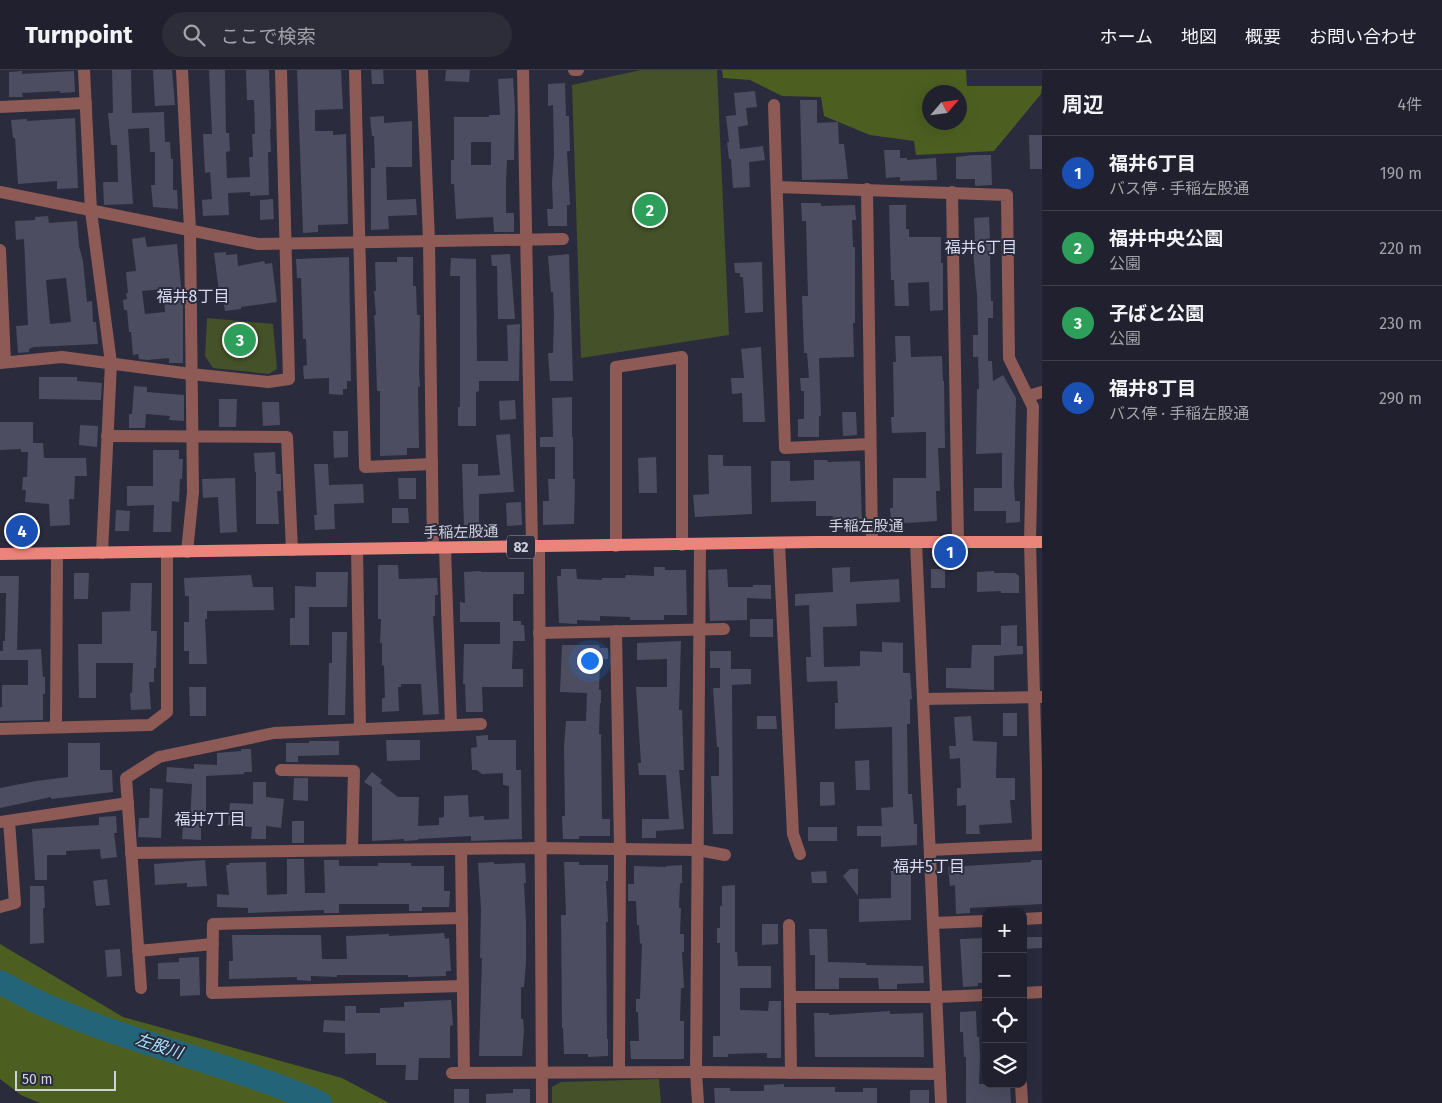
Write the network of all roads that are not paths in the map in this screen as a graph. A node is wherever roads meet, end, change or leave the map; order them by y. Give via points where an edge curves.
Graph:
1 (84, 70) edge
2 (182, 70) edge
3 (281, 70) edge
4 (355, 70) edge
5 (422, 70) edge
6 (523, 70) edge
7 (574, 70) edge
8 (578, 70) edge
9 (86, 103) junction
10 (774, 105) dead end
11 (0, 107) edge
12 (777, 186) junction
13 (867, 189) junction
14 (0, 192) edge
15 (952, 192) junction
16 (91, 210) junction
17 (190, 230) junction
18 (527, 239) junction
19 (563, 239) dead end
20 (429, 241) junction
21 (361, 242) junction
22 (284, 243) junction
23 (0, 250) edge
24 (2, 362) edge
25 (111, 363) junction
26 (191, 374) junction
27 (1042, 392) edge
28 (1028, 396) junction
29 (107, 436) junction
30 (192, 436) junction
31 (870, 444) junction
32 (432, 464) junction
33 (872, 542) junction
34 (916, 542) junction
35 (958, 542) junction
36 (1036, 542) edge
37 (779, 543) junction
38 (682, 545) junction
39 (700, 545) junction
40 (616, 546) junction
41 (536, 547) junction
42 (439, 548) junction
43 (357, 549) junction
44 (292, 550) junction
45 (167, 552) junction
46 (187, 552) junction
47 (102, 553) junction
48 (0, 554) edge
49 (57, 554) junction
50 (700, 629) junction
51 (724, 629) dead end
52 (616, 631) junction
53 (539, 633) junction
54 (1038, 697) edge
55 (923, 699) junction
56 (480, 724) dead end
57 (451, 725) junction
58 (56, 727) junction
59 (0, 728) edge
60 (360, 729) junction
61 (281, 770) dead end
62 (128, 802) junction
63 (5, 821) edge
64 (1040, 845) edge
65 (540, 848) junction
66 (462, 849) junction
67 (620, 849) junction
68 (352, 850) junction
69 (698, 850) junction
70 (930, 850) junction
71 (130, 853) junction
72 (800, 854) dead end
73 (726, 855) dead end
74 (0, 907) edge
75 (462, 918) junction
76 (1042, 918) edge
77 (1027, 919) edge
78 (982, 921) edge
79 (933, 923) junction
80 (789, 925) dead end
81 (213, 944) junction
82 (138, 951) junction
83 (463, 986) junction
84 (141, 988) dead end
85 (1042, 992) edge
86 (1027, 993) edge
87 (982, 995) edge
88 (790, 997) junction
89 (936, 997) junction
90 (541, 1072) junction
91 (620, 1072) junction
92 (696, 1072) junction
93 (791, 1073) junction
94 (940, 1074) junction
95 (1022, 1088) edge
96 (542, 1103) edge
97 (698, 1103) edge
98 (941, 1103) edge
99 (1022, 1103) edge

1 - 9 street
2 - 17 street
3 - 22 street
4 - 21 street
5 - 20 street
6 - 18 street
7 - 8 street
9 - 11 street
9 - 16 street
10 - 12 street
12 - 13 street
12 - 31 street via 785,448
13 - 15 street
13 - 31 street
14 - 16 street
15 - 28 street via 1007,195 1009,358
15 - 35 street
16 - 17 street
16 - 25 street
17 - 22 street via 258,244
17 - 26 street
18 - 19 street
18 - 20 street
18 - 41 street
20 - 21 street
20 - 32 street
21 - 22 street
21 - 32 street via 365,466
22 - 26 street via 289,380 268,382
23 - 24 street
24 - 25 street via 62,357
25 - 26 street
25 - 29 street
26 - 30 street
27 - 28 street
28 - 36 street via 1034,407
29 - 30 street
29 - 47 street
30 - 44 street via 287,437
30 - 46 street via 193,492
31 - 33 street
32 - 42 street
33 - 34 main road, 手稲左股通 / 82
33 - 37 main road, 手稲左股通 / 82
34 - 35 main road, 手稲左股通 / 82
34 - 55 street
35 - 36 main road, 手稲左股通 / 82
36 - 54 street
37 - 39 main road, 手稲左股通 / 82
37 - 72 street via 794,834
38 - 39 main road, 手稲左股通 / 82
38 - 40 main road, 手稲左股通 / 82
38 - 40 street via 682,357 616,367
39 - 50 street
40 - 41 main road, 手稲左股通 / 82
41 - 42 main road, 手稲左股通 / 82
41 - 53 street
42 - 43 main road, 手稲左股通 / 82
42 - 57 street
43 - 44 main road, 手稲左股通 / 82
43 - 60 street
44 - 46 main road, 手稲左股通 / 82
45 - 46 main road, 手稲左股通 / 82
45 - 47 main road, 手稲左股通 / 82
45 - 58 street via 167,712 150,725
47 - 49 main road, 手稲左股通 / 82
48 - 49 main road, 手稲左股通 / 82
49 - 58 street
50 - 51 street
50 - 52 street
50 - 69 street
52 - 53 street
52 - 67 street
53 - 65 street
54 - 55 street
54 - 64 street
55 - 70 street
56 - 57 street
57 - 60 street
58 - 59 street
60 - 62 street via 274,733 159,757 126,778
61 - 68 street via 354,771
62 - 63 street
62 - 71 street
63 - 74 street via 15,903
64 - 70 street
65 - 66 street
65 - 67 street
65 - 90 street
66 - 68 street
66 - 75 street
67 - 69 street
67 - 91 street
68 - 71 street
69 - 73 street
69 - 92 street
70 - 79 street
71 - 82 street
75 - 81 street via 214,924
75 - 83 street
76 - 77 street
78 - 79 street
79 - 89 street
80 - 88 street
81 - 82 street
81 - 83 street via 212,993
82 - 84 street
83 - 90 street via 458,1073
85 - 86 street
87 - 89 street
88 - 89 street
88 - 93 street
89 - 94 street
90 - 91 street
90 - 96 street
91 - 92 street
92 - 93 street
92 - 97 street
93 - 94 street
94 - 98 street
95 - 99 street

